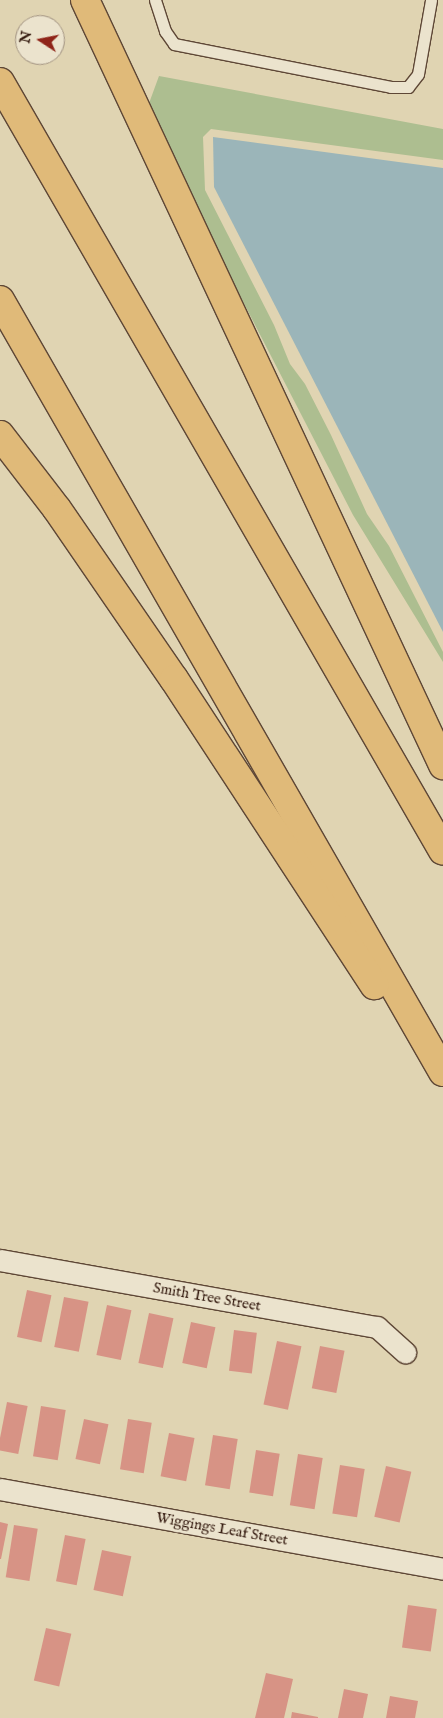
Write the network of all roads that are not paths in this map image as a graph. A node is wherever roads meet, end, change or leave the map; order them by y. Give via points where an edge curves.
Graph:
1 (85, 0) edge
2 (155, 0) edge
3 (431, 0) edge
4 (0, 82) edge
5 (0, 300) edge
6 (0, 435) edge
7 (443, 765) edge
8 (443, 851) edge
9 (443, 1072) edge
10 (443, 1090) edge
11 (0, 1260) edge
12 (405, 1352) dead end
13 (0, 1489) edge
14 (443, 1569) edge

1 - 7 highway
2 - 3 lane via 165,31 174,44 391,87 408,87 418,74
4 - 8 highway
5 - 9 highway
6 - 10 highway via 58,509 174,679
11 - 12 street, Smith Tree Street via 378,1326
13 - 14 street, Wiggings Leaf Street

